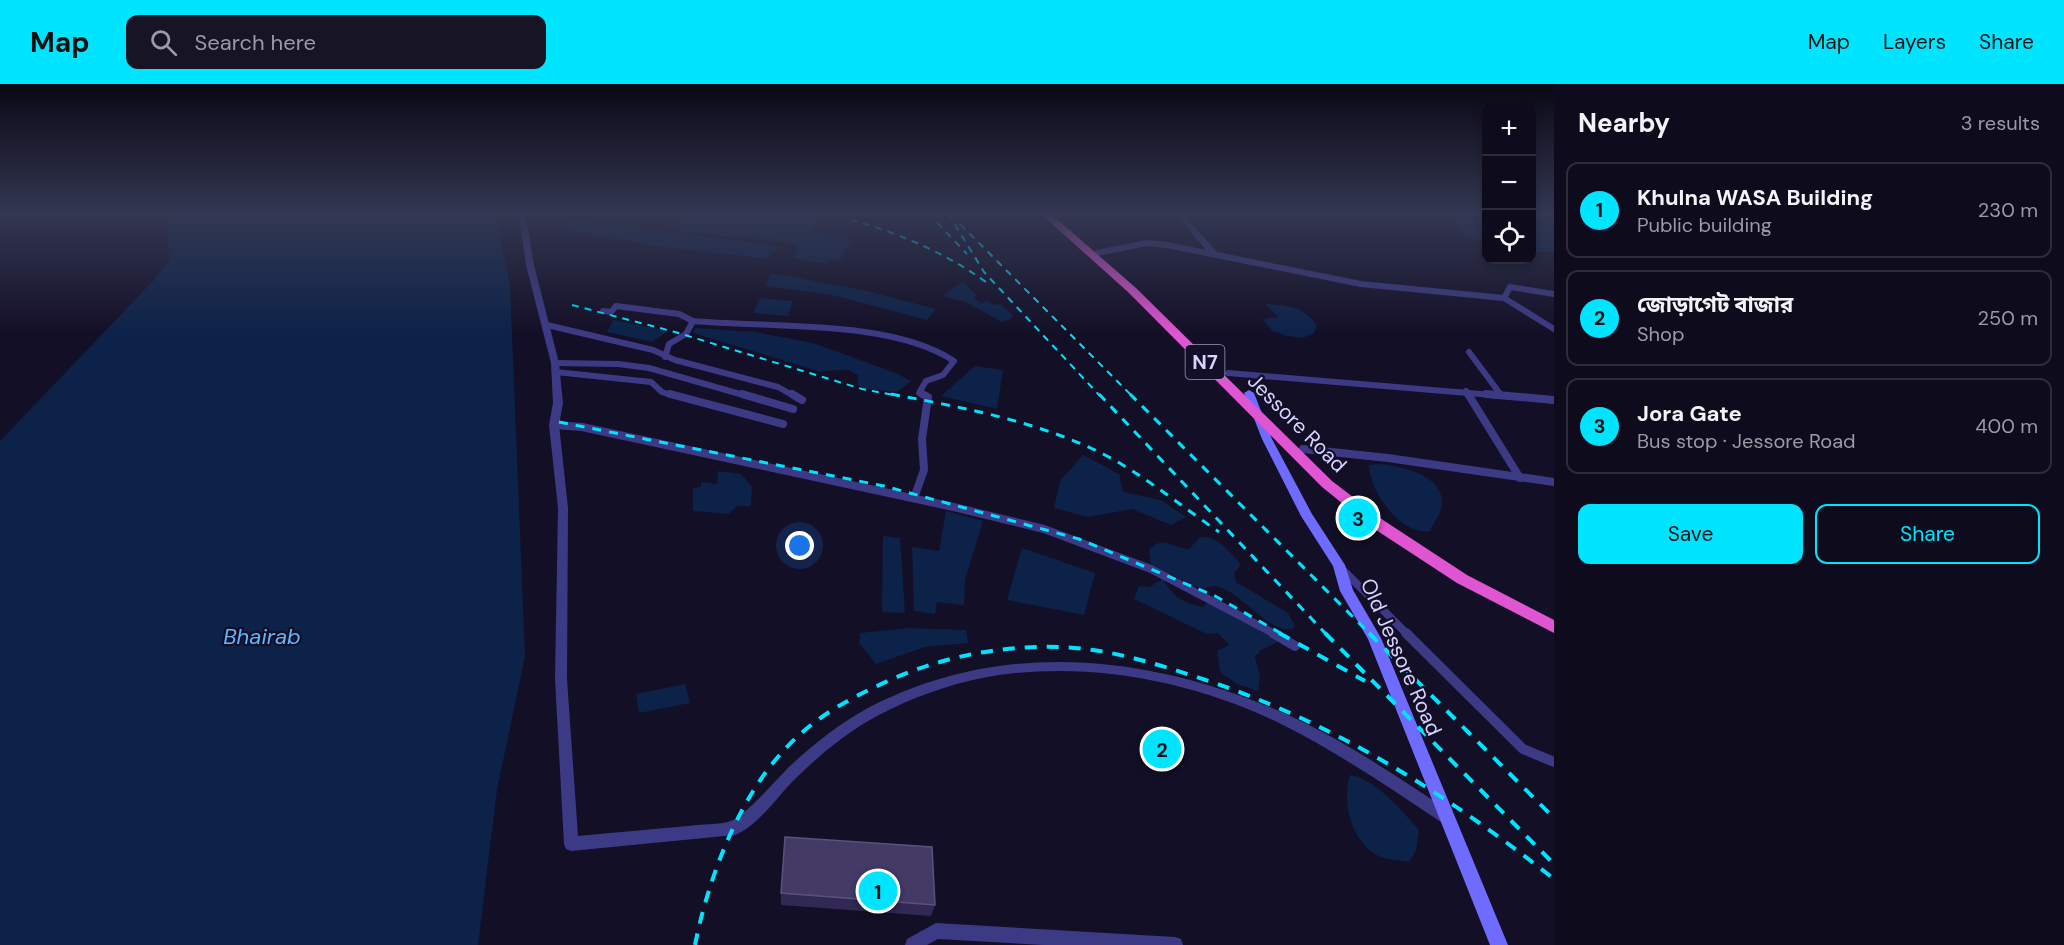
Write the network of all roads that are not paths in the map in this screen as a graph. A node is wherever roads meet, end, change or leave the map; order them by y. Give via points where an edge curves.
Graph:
1 (528, 253) edge
2 (1090, 253) edge
3 (1097, 253) edge
4 (1209, 253) edge
5 (1214, 254) joint
6 (1554, 294) edge
7 (1504, 298) junction
8 (603, 311) dead end
9 (693, 321) junction
10 (547, 325) junction
11 (1554, 329) edge
12 (1469, 352) dead end
13 (665, 357) junction
14 (555, 367) junction
15 (1228, 373) junction
16 (1466, 391) junction
17 (1249, 393) junction
18 (1501, 395) junction
19 (802, 400) dead end
20 (1554, 400) edge
21 (793, 409) dead end
22 (1256, 412) junction
23 (783, 424) dead end
24 (554, 425) junction
25 (1303, 449) junction
26 (1520, 478) junction
27 (1554, 482) edge
28 (914, 498) junction
29 (1364, 513) junction
30 (1339, 566) junction
31 (1554, 627) edge
32 (1295, 646) dead end
33 (1554, 762) edge
34 (1446, 817) junction
35 (913, 945) edge
36 (1175, 945) edge
37 (1499, 945) edge

1 - 10 street
2 - 22 highway, Jessore Road / N7
3 - 15 highway, Jessore Road / N7
4 - 5 street
5 - 7 street via 1361,284
6 - 7 street via 1510,287
7 - 11 street
8 - 9 street via 611,312 616,306 679,314
9 - 13 street via 686,334 672,338
9 - 28 street via 866,332 936,349 949,356 954,361 950,370 943,378 926,381 919,393 928,397 922,439 924,470
10 - 13 street via 614,339
10 - 14 street
12 - 18 street
13 - 19 street via 778,387
14 - 21 street via 618,364 649,368
14 - 23 street via 651,382 662,392
14 - 24 street via 558,403
15 - 16 street
15 - 17 highway, Jessore Road / N7
16 - 18 street
16 - 26 street
17 - 22 main road, Old Jessore Road
17 - 25 highway, Jessore Road / N7
18 - 20 street
22 - 29 highway, Jessore Road / N7 via 1327,484
22 - 30 main road, Old Jessore Road via 1307,516
24 - 28 street
24 - 34 street via 563,507 561,679 571,844 735,828 756,813 787,778 831,739 874,711 922,689 975,673 1029,666 1086,665 1209,689 1334,745
25 - 26 street
25 - 29 highway, Jessore Road / N7
26 - 27 street
28 - 32 street via 1100,548 1210,595
29 - 31 highway, Jessore Road / N7 via 1462,579
30 - 33 street via 1522,749
30 - 34 main road, Old Jessore Road via 1347,591 1374,638
34 - 37 main road, Old Jessore Road
35 - 36 street via 936,931

